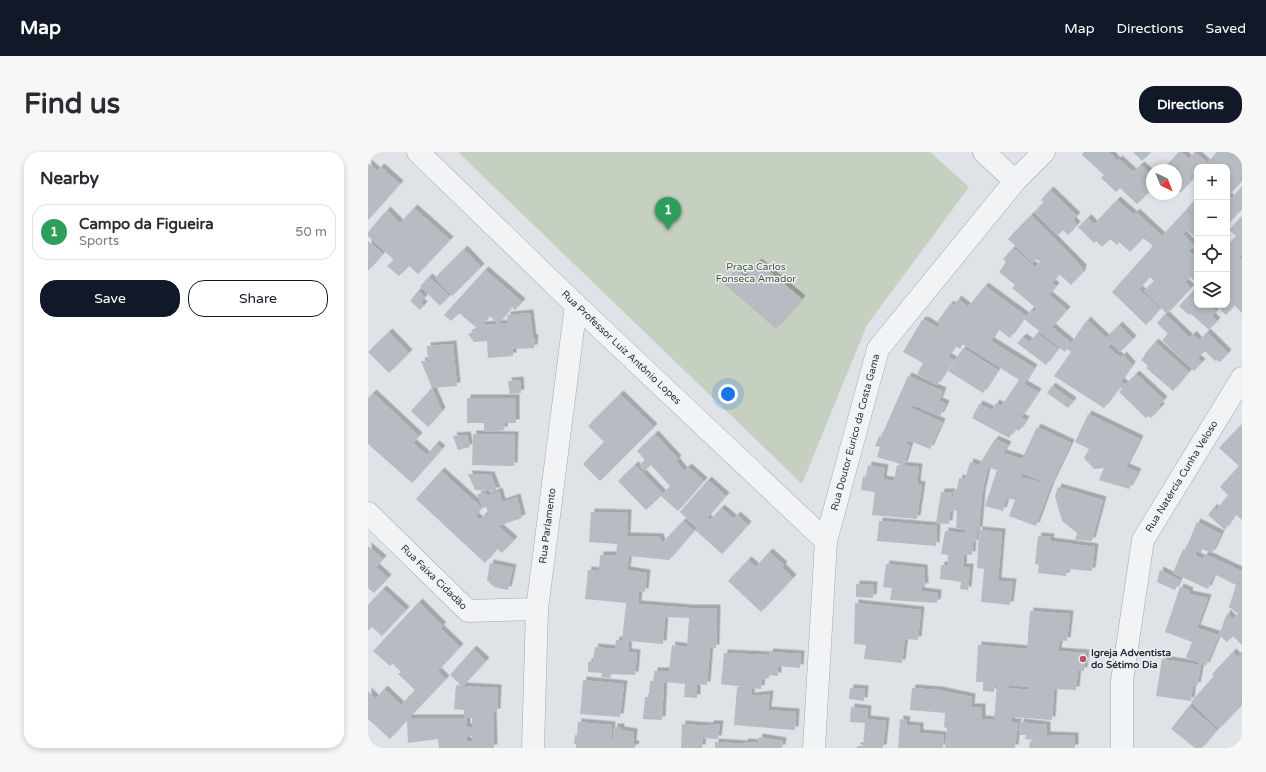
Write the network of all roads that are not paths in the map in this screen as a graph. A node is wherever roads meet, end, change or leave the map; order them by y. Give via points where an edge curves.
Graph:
1 (418, 152) edge
2 (984, 152) edge
3 (1044, 152) edge
4 (1015, 181) junction
5 (576, 305) junction
6 (1242, 378) edge
7 (368, 512) edge
8 (826, 541) junction
9 (537, 609) junction
10 (533, 748) edge
11 (814, 748) edge
12 (1122, 748) edge

1 - 5 street, Rua Professor Luiz Antônio Lopes
2 - 4 street
3 - 4 street, Rua Doutor Eurico da Costa Gama
4 - 8 street, Rua Doutor Eurico da Costa Gama via 878,350
5 - 8 street, Rua Professor Luiz Antônio Lopes
5 - 9 street, Rua Parlamento
6 - 12 street, Rua Natércia Cunha Veloso via 1143,540 1122,681
7 - 9 street, Rua Faixa Cidadão via 468,611
8 - 11 street, Rua Doutor Eurico da Costa Gama
9 - 10 street, Rua Parlamento

